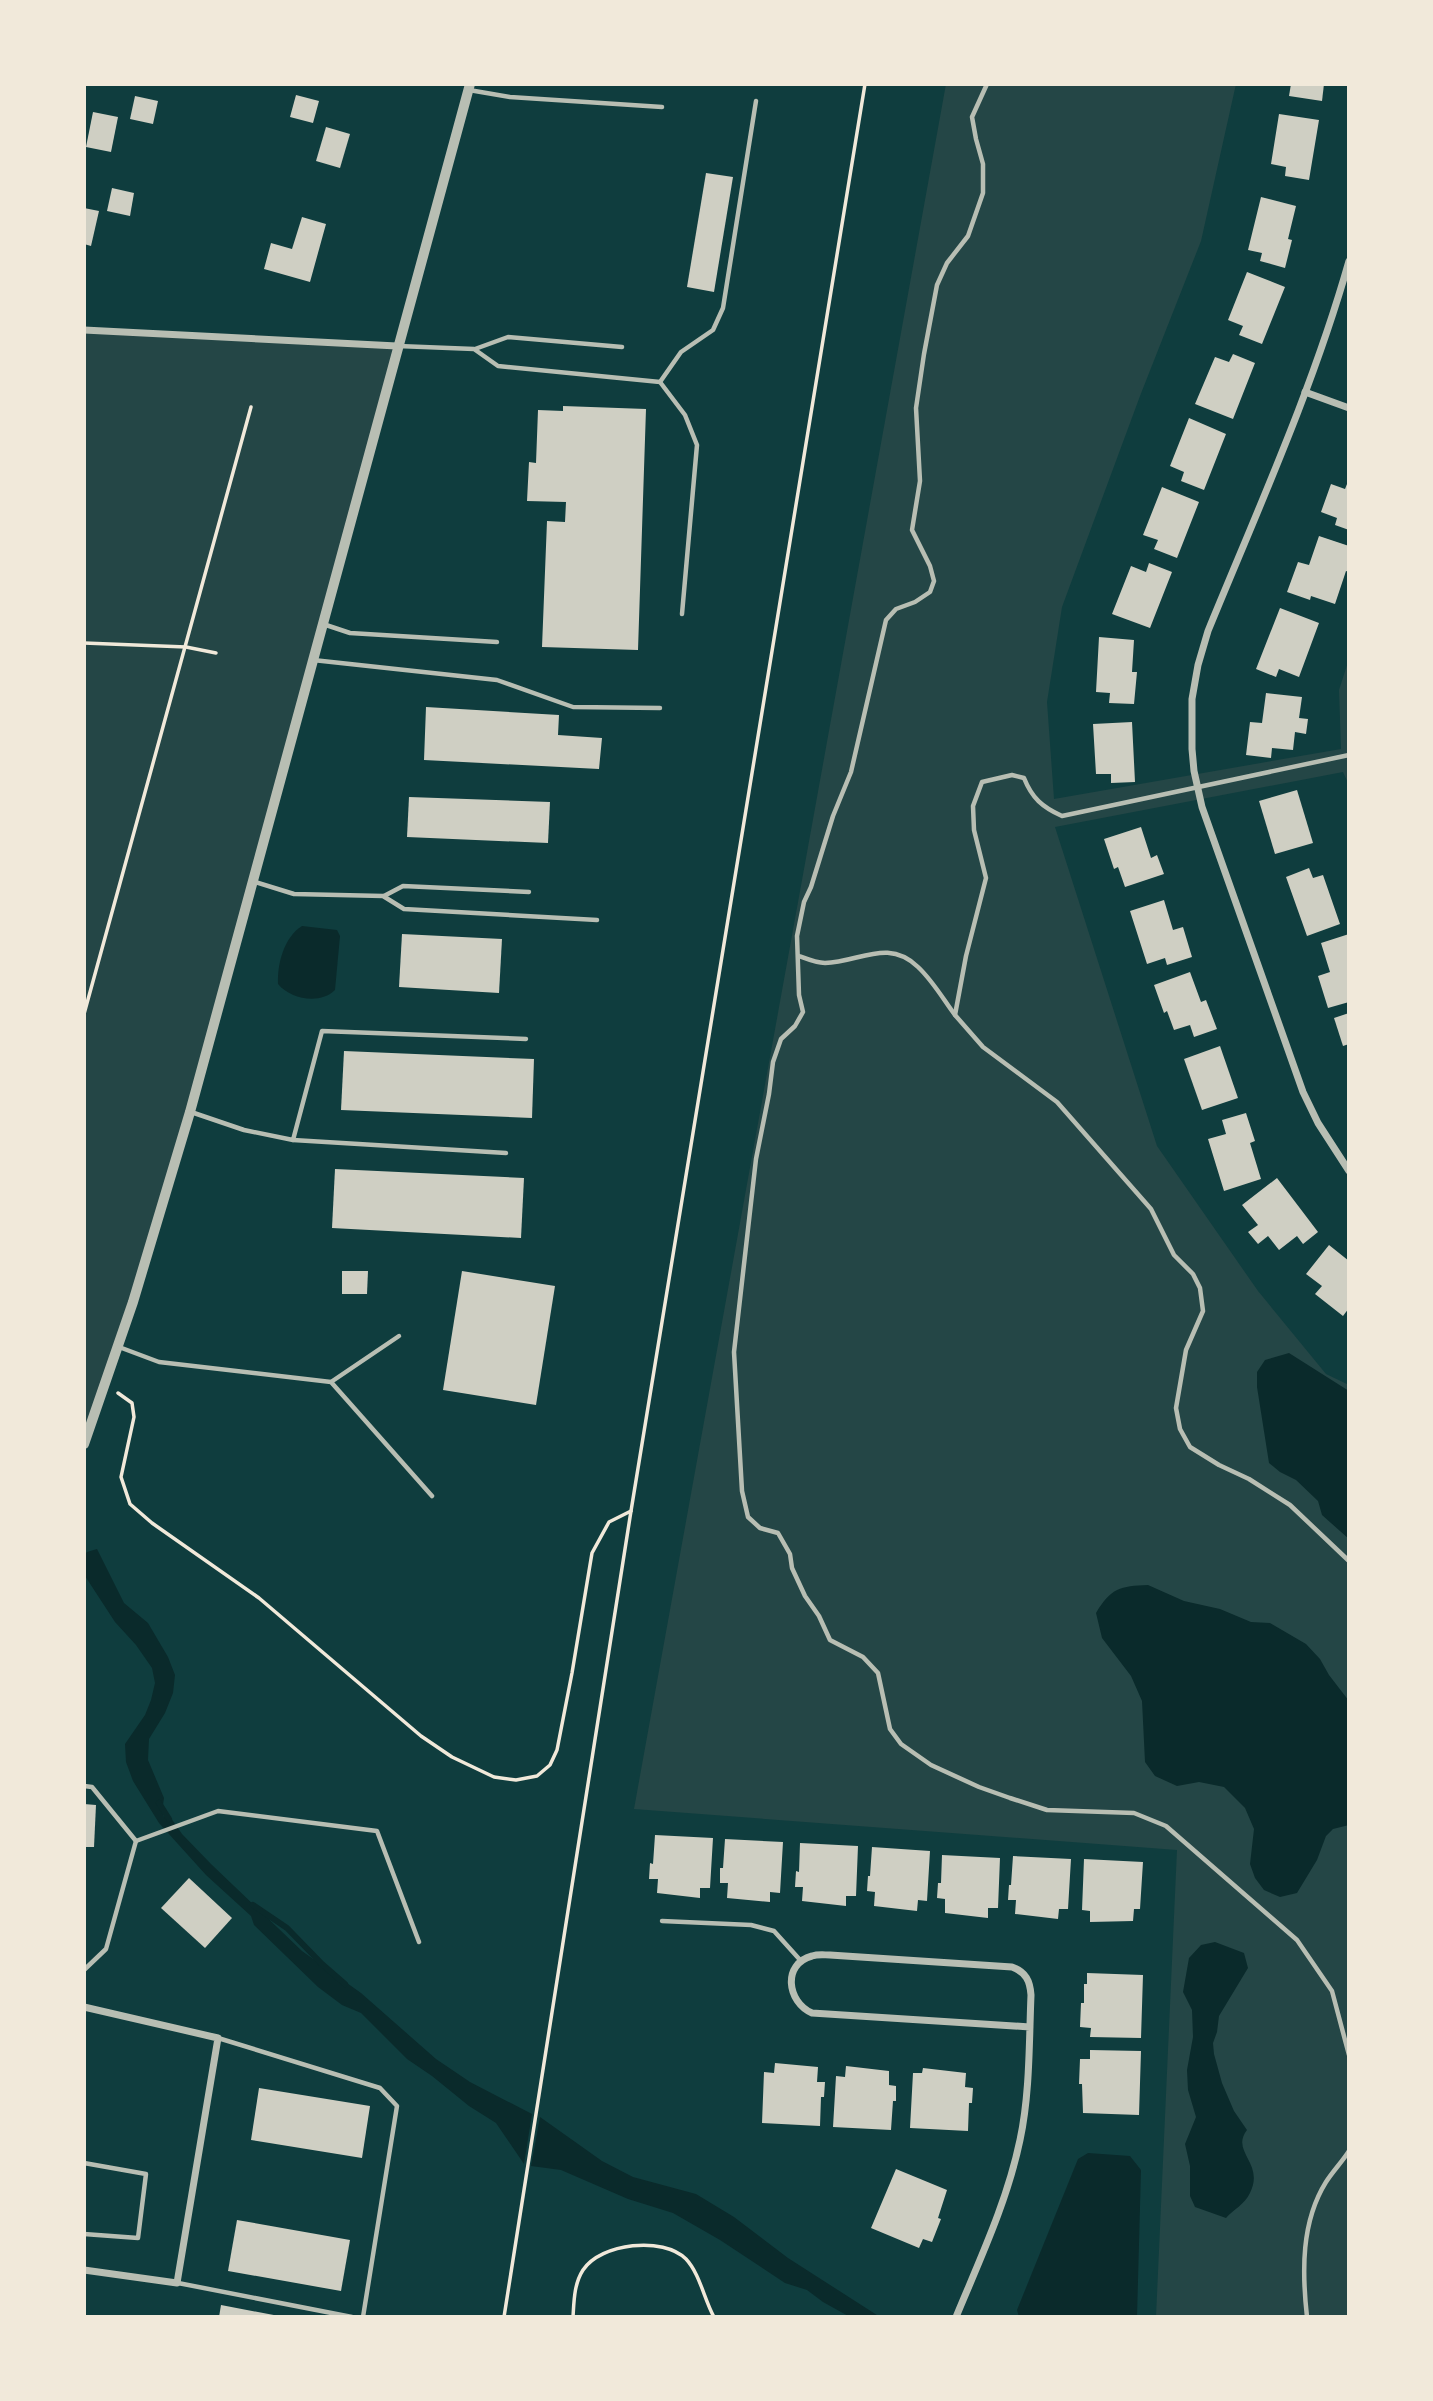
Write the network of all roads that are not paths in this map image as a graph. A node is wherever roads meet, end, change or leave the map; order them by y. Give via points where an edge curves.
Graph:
1 (987, 84) edge
2 (469, 87) edge
3 (756, 101) dead end
4 (662, 107) dead end
5 (1349, 261) edge
6 (84, 330) edge
7 (397, 346) junction
8 (622, 347) dead end
9 (474, 349) junction
10 (660, 382) junction
11 (1305, 391) junction
12 (1349, 408) edge
13 (682, 614) dead end
14 (322, 624) junction
15 (497, 642) dead end
16 (313, 660) junction
17 (660, 708) dead end
18 (1349, 755) edge
19 (1198, 788) junction
20 (251, 881) junction
21 (529, 892) dead end
22 (383, 896) junction
23 (597, 920) dead end
24 (799, 956) junction
25 (955, 1015) junction
26 (526, 1039) dead end
27 (190, 1112) junction
28 (293, 1140) junction
29 (506, 1153) dead end
30 (1349, 1171) edge
31 (399, 1336) dead end
32 (118, 1347) junction
33 (331, 1382) junction
34 (84, 1444) edge
35 (432, 1496) dead end
36 (1349, 1561) edge
37 (84, 1786) edge
38 (135, 1841) junction
39 (662, 1921) dead end
40 (419, 1942) dead end
41 (801, 1962) junction
42 (84, 1970) edge
43 (84, 2007) edge
44 (1030, 2027) junction
45 (218, 2038) junction
46 (1349, 2055) edge
47 (1349, 2151) edge
48 (84, 2163) edge
49 (84, 2234) edge
50 (84, 2270) edge
51 (177, 2283) junction
52 (352, 2317) edge
53 (363, 2317) edge
54 (956, 2317) edge
55 (1307, 2317) edge

1 - 24 lane via 972,117 983,164 983,193 968,236 937,285 916,408 920,481 912,530 934,581 930,592 896,609 886,620 851,772 804,902 797,936
2 - 4 lane via 510,97
2 - 7 street
3 - 10 lane via 723,308 713,330 681,352
5 - 11 street
6 - 7 street
7 - 9 lane
7 - 14 street
8 - 9 lane via 508,337
9 - 10 lane via 498,366
10 - 13 lane via 685,415 696,445
11 - 12 street
11 - 19 street via 1198,665 1192,699 1192,749
14 - 15 lane via 350,633
14 - 16 street
16 - 17 lane via 497,680 572,707
16 - 20 street
18 - 19 lane
19 - 25 lane via 1062,816 1031,794 1024,778 1012,775 982,782 973,806 974,830 986,878
19 - 30 street via 1303,1092
20 - 22 lane via 295,894
20 - 27 street
21 - 22 lane via 403,886
22 - 23 lane via 404,909
24 - 25 lane via 823,963 896,952 917,965
24 - 46 lane via 803,1012 781,1039 773,1062 737,1316 737,1423 747,1517 760,1528 778,1533 830,1640 863,1657 878,1674 890,1729 901,1744 931,1765 979,1787 1047,1810 1134,1813 1166,1826 1297,1940 1332,1991
25 - 36 lane via 983,1047 1056,1102 1151,1209 1174,1255 1194,1274 1203,1311 1186,1350 1176,1408 1190,1447 1290,1505
26 - 28 lane via 322,1031
27 - 28 lane
27 - 32 street
28 - 29 lane
31 - 33 lane
32 - 33 lane via 159,1362
32 - 34 street
33 - 35 lane
37 - 38 lane via 92,1787
38 - 40 lane via 218,1811 377,1831
38 - 42 lane via 106,1949
39 - 41 lane via 751,1925 774,1931
41 - 44 street via 792,1976 792,1991 795,2001 812,2013
41 - 44 street via 810,1956 830,1955 1012,1967 1030,1984
43 - 45 street
44 - 54 street via 1020,2139 1006,2193
45 - 51 street
45 - 53 lane via 380,2088 397,2106
47 - 55 lane via 1313,2209 1304,2250
48 - 49 lane via 146,2174 138,2238
50 - 51 street
51 - 52 lane

